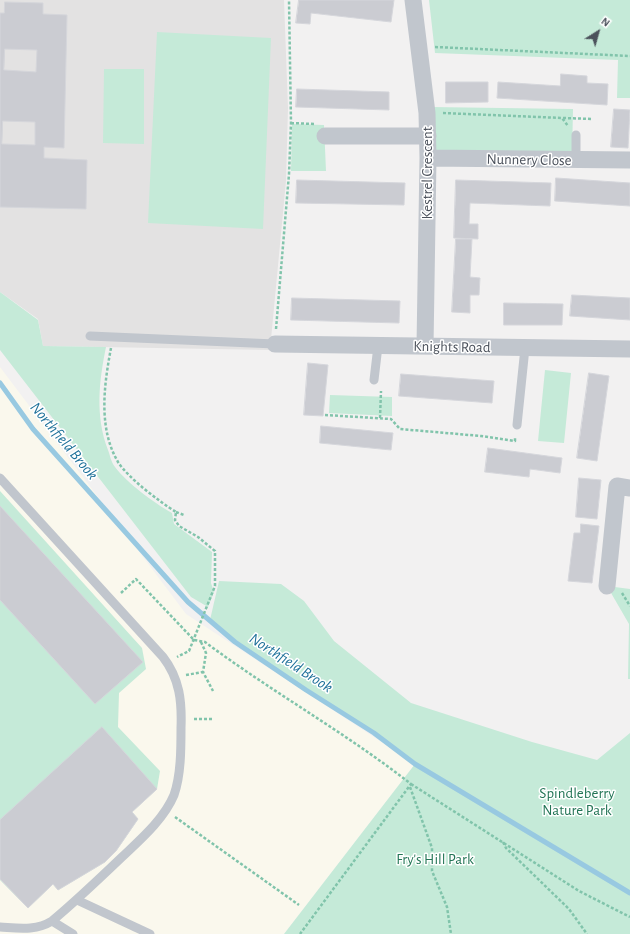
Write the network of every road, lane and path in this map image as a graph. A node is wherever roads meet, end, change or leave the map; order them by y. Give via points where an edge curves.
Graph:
1 (289, 0) edge
2 (413, 0) edge
3 (419, 46) junction
4 (630, 56) edge
5 (427, 113) junction
6 (562, 118) junction
7 (593, 119) dead end
8 (576, 135) joint
9 (325, 136) dead end
10 (428, 136) junction
11 (428, 158) junction
12 (576, 160) junction
13 (630, 160) edge
14 (90, 336) dead end
15 (112, 337) junction
16 (275, 344) junction
17 (378, 346) junction
18 (425, 346) junction
19 (525, 348) junction
20 (630, 349) edge
21 (374, 380) joint
22 (326, 415) dead end
23 (380, 418) junction
24 (516, 425) joint
25 (0, 478) edge
26 (630, 488) edge
27 (176, 512) junction
28 (184, 515) dead end
29 (607, 586) dead end
30 (113, 601) junction
31 (194, 640) junction
32 (200, 641) junction
33 (176, 658) dead end
34 (203, 672) junction
35 (175, 677) junction
36 (213, 691) dead end
37 (181, 718) junction
38 (212, 719) dead end
39 (410, 786) junction
40 (165, 810) junction
41 (503, 841) junction
42 (77, 900) junction
43 (299, 905) dead end
44 (630, 917) edge
45 (52, 921) junction
46 (0, 927) edge
47 (73, 934) edge
48 (150, 934) edge
49 (300, 934) edge
50 (451, 934) edge
51 (587, 934) edge

1 - 16 path via 289,174
2 - 3 street, Kestrel Crescent
3 - 4 path
3 - 5 street, Kestrel Crescent
5 - 6 path
5 - 10 street, Kestrel Crescent
6 - 7 path
6 - 8 path
8 - 12 lane
9 - 10 street
10 - 11 street, Kestrel Crescent
11 - 12 street, Nunnery Close
11 - 18 street, Kestrel Crescent
12 - 13 street, Nunnery Close
14 - 15 lane
15 - 16 lane
15 - 27 path via 104,403 107,435 119,462 160,502
16 - 17 street, Knights Road
17 - 18 street, Knights Road
17 - 21 lane
18 - 19 street, Knights Road
19 - 20 street, Knights Road
19 - 24 lane
21 - 23 path via 381,386
22 - 23 path
23 - 24 path via 391,419 400,429 515,441
25 - 30 lane
26 - 29 street via 617,486
27 - 28 path
27 - 31 path via 175,520 178,526 188,530 216,551 214,586
30 - 31 path via 136,579
30 - 35 lane via 163,657
31 - 32 path
31 - 33 path via 189,651
32 - 34 path via 206,653
32 - 39 path via 376,757
34 - 35 path
34 - 36 path
35 - 37 lane via 181,698
37 - 38 path
37 - 40 lane via 176,786 172,800
39 - 41 path
39 - 49 path
39 - 50 path via 432,848 432,871 447,907
40 - 42 lane via 138,842
40 - 43 path
41 - 44 path via 579,891
41 - 51 path via 506,848 569,909
42 - 45 lane
42 - 48 lane
45 - 46 lane via 39,927
45 - 47 lane

